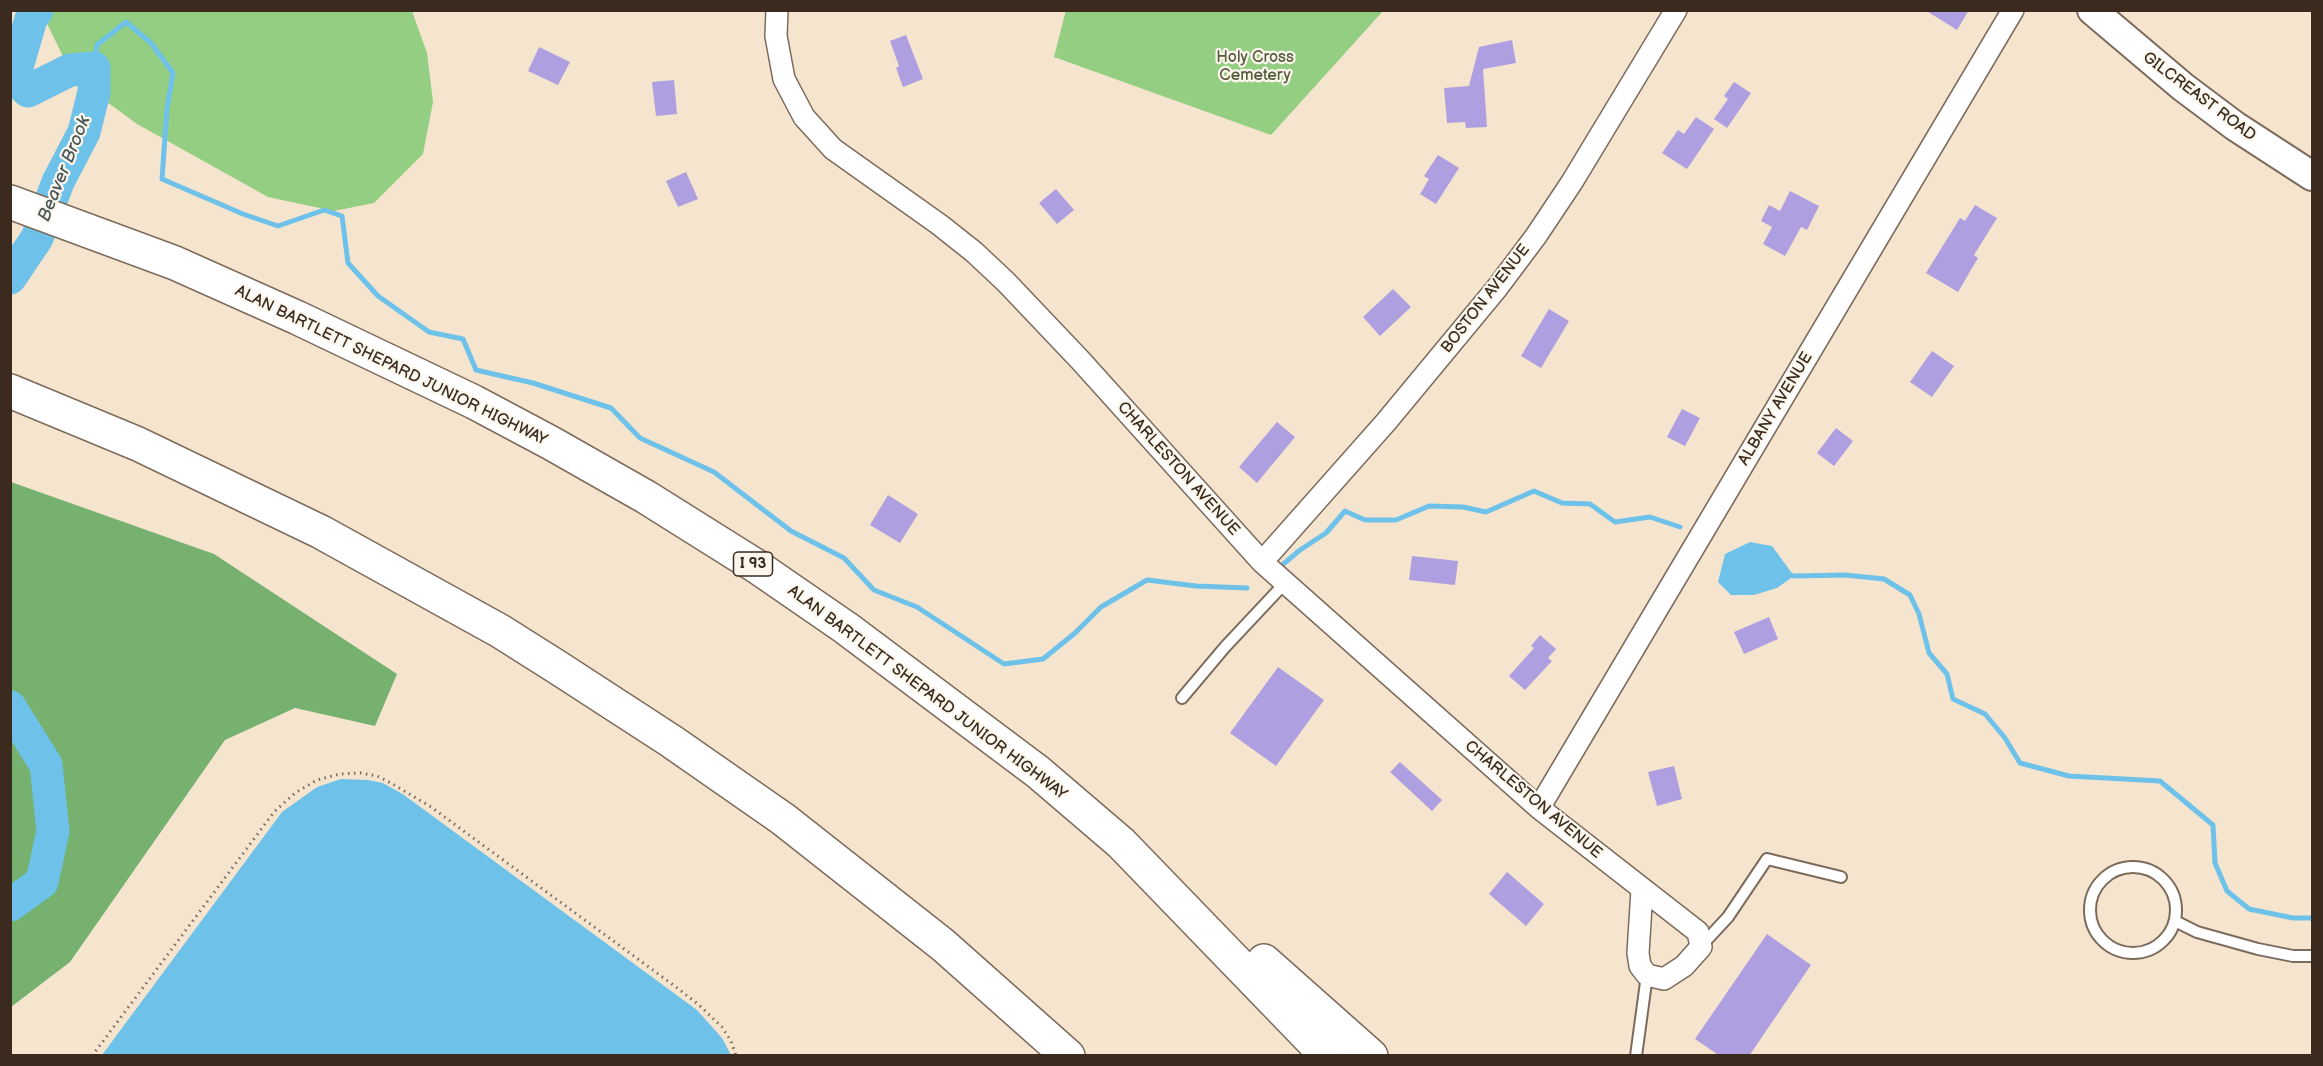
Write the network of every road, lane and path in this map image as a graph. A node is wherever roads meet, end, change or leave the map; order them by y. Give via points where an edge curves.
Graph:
1 (777, 10) edge
2 (1676, 10) edge
3 (2013, 10) edge
4 (2092, 10) edge
5 (2313, 176) edge
6 (13, 203) edge
7 (10, 391) edge
8 (1262, 562) junction
9 (1285, 583) junction
10 (1182, 698) dead end
11 (1539, 808) junction
12 (1121, 843) junction
13 (1841, 877) dead end
14 (1642, 890) junction
15 (2175, 921) junction
16 (1701, 947) junction
17 (2313, 956) edge
18 (1647, 975) junction
19 (92, 1056) edge
20 (736, 1056) edge
21 (1068, 1056) edge
22 (1327, 1056) edge
23 (1371, 1056) edge
24 (1636, 1056) edge

1 - 8 street, CHARLESTON AVENUE via 776,36 784,79 804,117 833,149 949,232 1006,282
2 - 8 street, BOSTON AVENUE via 1572,182 1510,271 1386,422
3 - 11 street, ALBANY AVENUE
4 - 5 street, GILCREAST ROAD via 2183,87
6 - 12 highway, ALAN BARTLETT SHEPARD JUNIOR HIGHWAY / I 93 via 175,263 298,318 474,402 646,497 846,628 1038,772
7 - 21 highway via 148,449 321,532 500,631 607,698 727,778 853,873 943,945
8 - 9 street, CHARLESTON AVENUE
9 - 10 lane
9 - 11 street, CHARLESTON AVENUE
11 - 14 street, CHARLESTON AVENUE
12 - 22 highway, ALAN BARTLETT SHEPARD JUNIOR HIGHWAY / I 93
12 - 23 highway via 1204,908
13 - 16 lane via 1767,859 1728,917
14 - 16 street, CHARLESTON AVENUE via 1698,932
14 - 18 street via 1638,953 1640,966
15 - 15 lane via 2169,934 2147,951 2119,950 2097,933 2092,920 2094,893 2113,872 2127,867 2148,870 2166,881 2173,893
15 - 17 lane via 2197,932 2258,950
16 - 18 street via 1684,966 1664,979
18 - 24 lane
19 - 20 path via 274,812 317,780 361,773 392,783 431,807 676,987 722,1028

